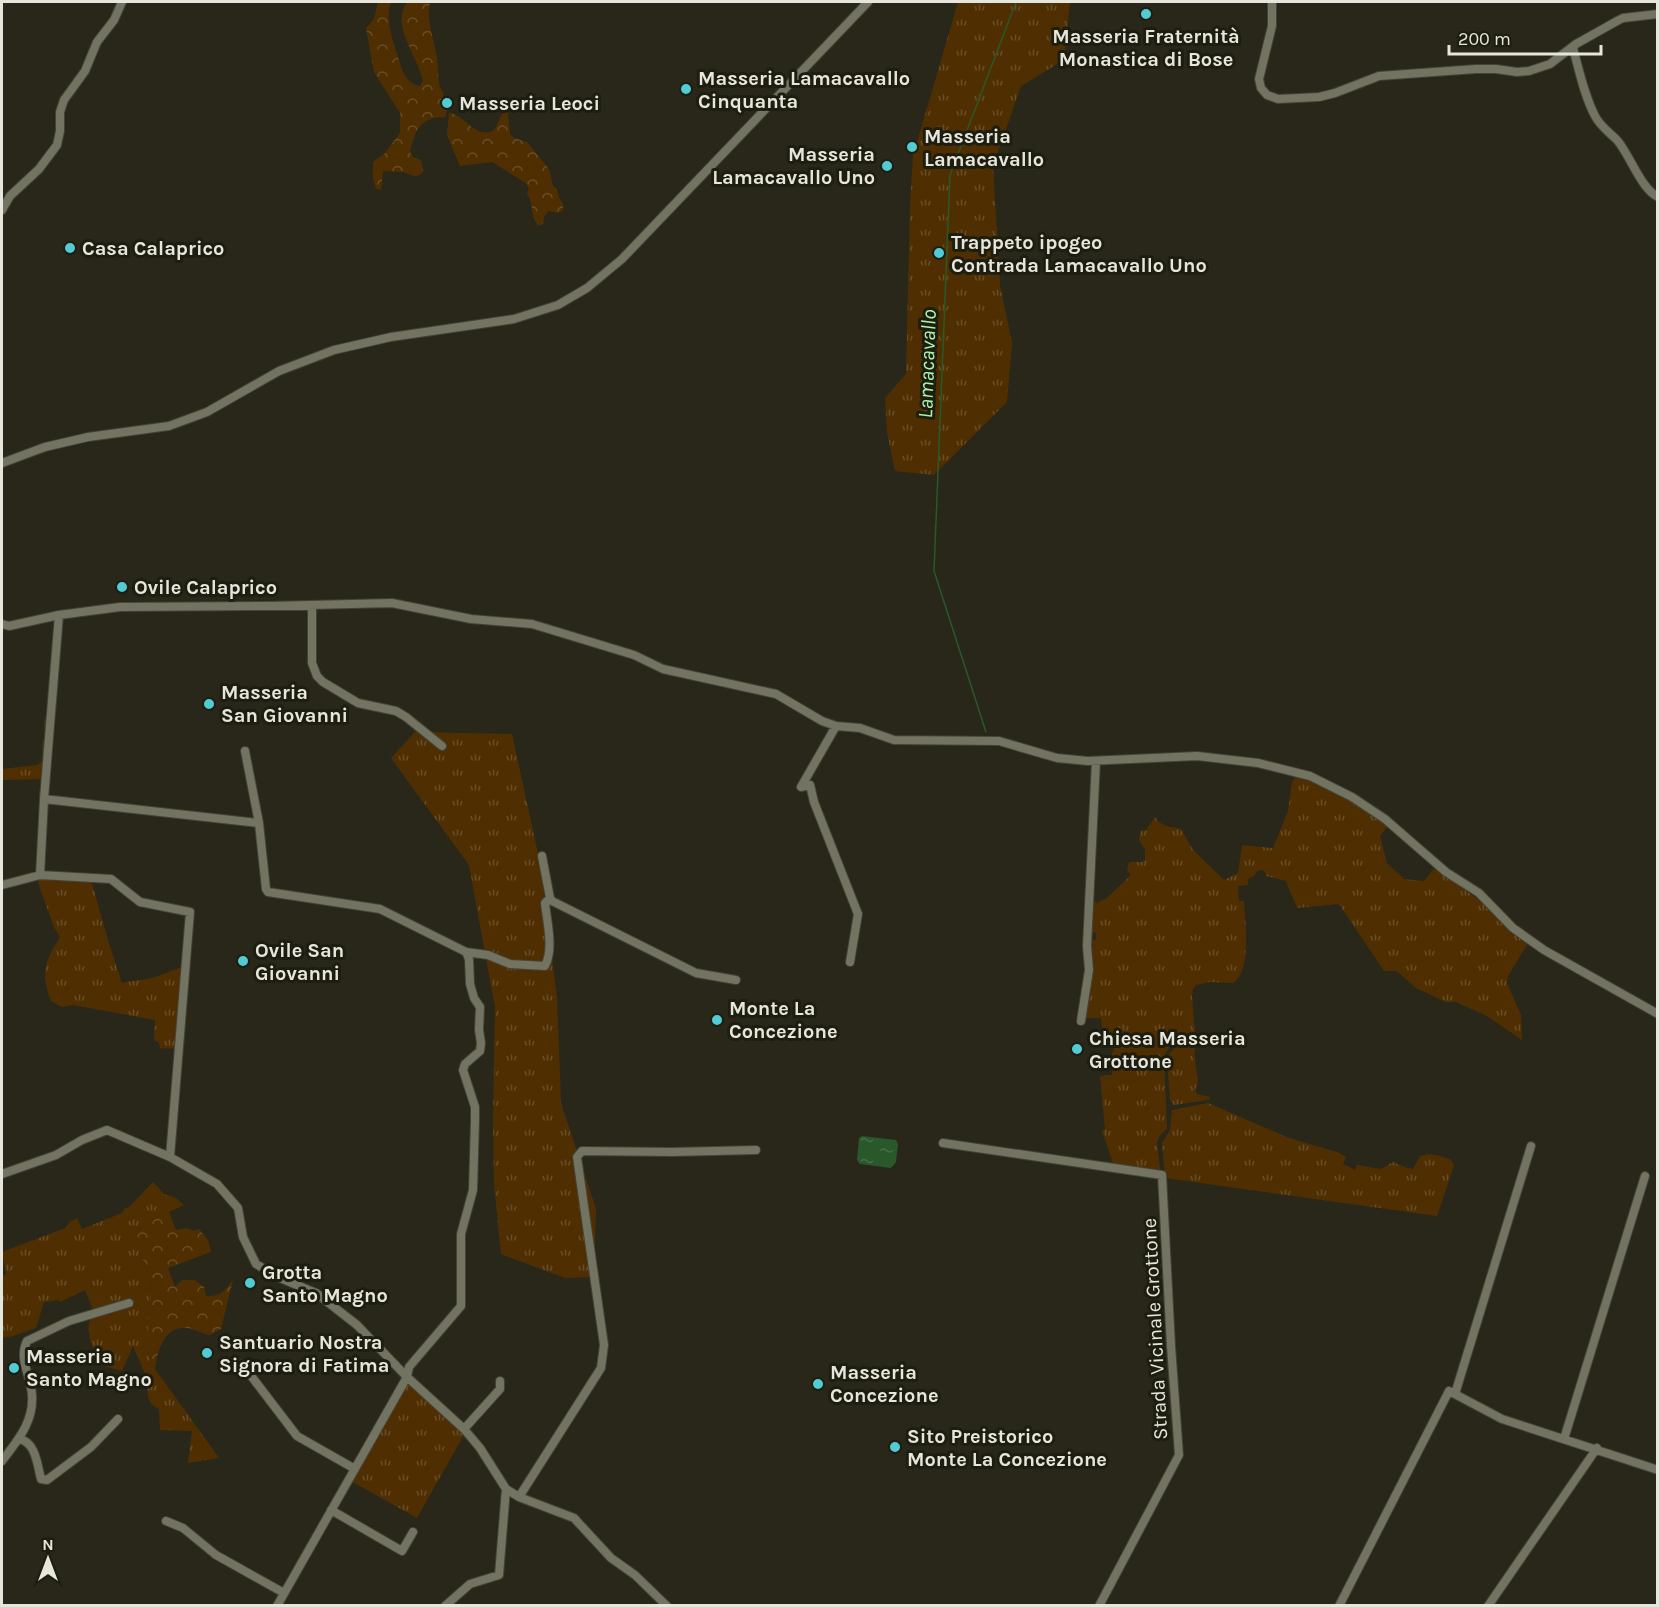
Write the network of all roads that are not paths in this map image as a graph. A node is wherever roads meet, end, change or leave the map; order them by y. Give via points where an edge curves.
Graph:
1 (122, 2) edge
2 (868, 2) edge
3 (1272, 2) edge
4 (1658, 14) edge
5 (1573, 48) junction
6 (1658, 197) edge
7 (2, 210) edge
8 (2, 463) edge
9 (312, 606) junction
10 (59, 615) junction
11 (2, 624) edge
12 (836, 726) junction
13 (442, 746) dead end
14 (244, 751) dead end
15 (1096, 761) junction
16 (44, 799) junction
17 (259, 823) junction
18 (542, 856) dead end
19 (40, 875) junction
20 (2, 885) edge
21 (550, 898) junction
22 (470, 952) junction
23 (850, 962) dead end
24 (736, 980) dead end
25 (1658, 1014) edge
26 (1081, 1021) dead end
27 (944, 1143) dead end
28 (1531, 1146) dead end
29 (756, 1150) dead end
30 (170, 1157) junction
31 (2, 1174) edge
32 (1645, 1176) dead end
33 (129, 1303) dead end
34 (242, 1364) dead end
35 (407, 1377) junction
36 (500, 1381) dead end
37 (1455, 1394) junction
38 (118, 1419) dead end
39 (464, 1429) junction
40 (19, 1439) junction
41 (1564, 1439) junction
42 (1596, 1449) junction
43 (2, 1461) edge
44 (355, 1469) junction
45 (1658, 1470) edge
46 (506, 1489) junction
47 (519, 1497) junction
48 (331, 1510) junction
49 (166, 1521) dead end
50 (413, 1532) dead end
51 (284, 1593) junction
52 (277, 1605) edge
53 (445, 1605) edge
54 (667, 1605) edge
55 (1099, 1605) edge
56 (1339, 1605) edge
57 (1488, 1605) edge

1 - 7 street via 97,42 85,71 63,100 57,145
2 - 8 street via 622,259 587,288 558,305 514,319 391,337 334,350 279,371 207,412 169,426 66,442
3 - 5 street via 1272,26 1259,79 1261,88 1278,99 1319,97 1379,76 1476,69 1529,71 1550,64
4 - 5 street via 1623,18
5 - 6 street via 1595,116 1617,141 1648,191
9 - 10 street via 120,607
9 - 12 street via 392,603 471,619 532,624 634,655 663,669 776,694 822,722
9 - 13 street via 312,663 317,676 358,703 396,711
10 - 11 street via 9,626
10 - 16 street
12 - 15 street via 860,728 894,740 999,741 1057,759
12 - 23 street via 801,787 810,785 858,914
14 - 17 street
15 - 25 street via 1197,756 1258,763 1310,776 1385,819 1544,950
15 - 26 street via 1089,970
16 - 17 street
16 - 19 street
17 - 22 street via 268,891 380,909
18 - 21 street
19 - 20 street
19 - 30 street via 111,879 141,902 190,912
21 - 22 street via 545,903 549,947 545,966 510,964
21 - 24 street via 696,973
22 - 35 street via 470,984 480,1007 481,1043 480,1051 463,1070 475,1107 475,1120 472,1190 461,1234 461,1302 414,1359
27 - 55 street, Strada Vicinale Grottone via 1162,1175 1179,1455
28 - 37 street
29 - 47 street via 579,1153 604,1345 601,1368
30 - 31 street via 107,1130 56,1155
30 - 35 street via 217,1184 238,1208 243,1237 256,1264 316,1293 357,1324
32 - 41 street
33 - 40 street via 69,1321 27,1341 23,1356 32,1408
34 - 44 street via 297,1436
35 - 39 street
35 - 44 street
36 - 39 street via 500,1389
37 - 41 street via 1502,1419
37 - 56 street via 1449,1391
38 - 40 street via 91,1447 47,1480 41,1479 31,1445
39 - 46 street
40 - 43 street
41 - 42 street
42 - 45 street
42 - 57 street
44 - 48 street
46 - 47 street
46 - 53 street via 499,1575 470,1584
47 - 54 street via 574,1518 611,1558
48 - 50 street via 402,1551
48 - 51 street
49 - 51 street
51 - 52 street

